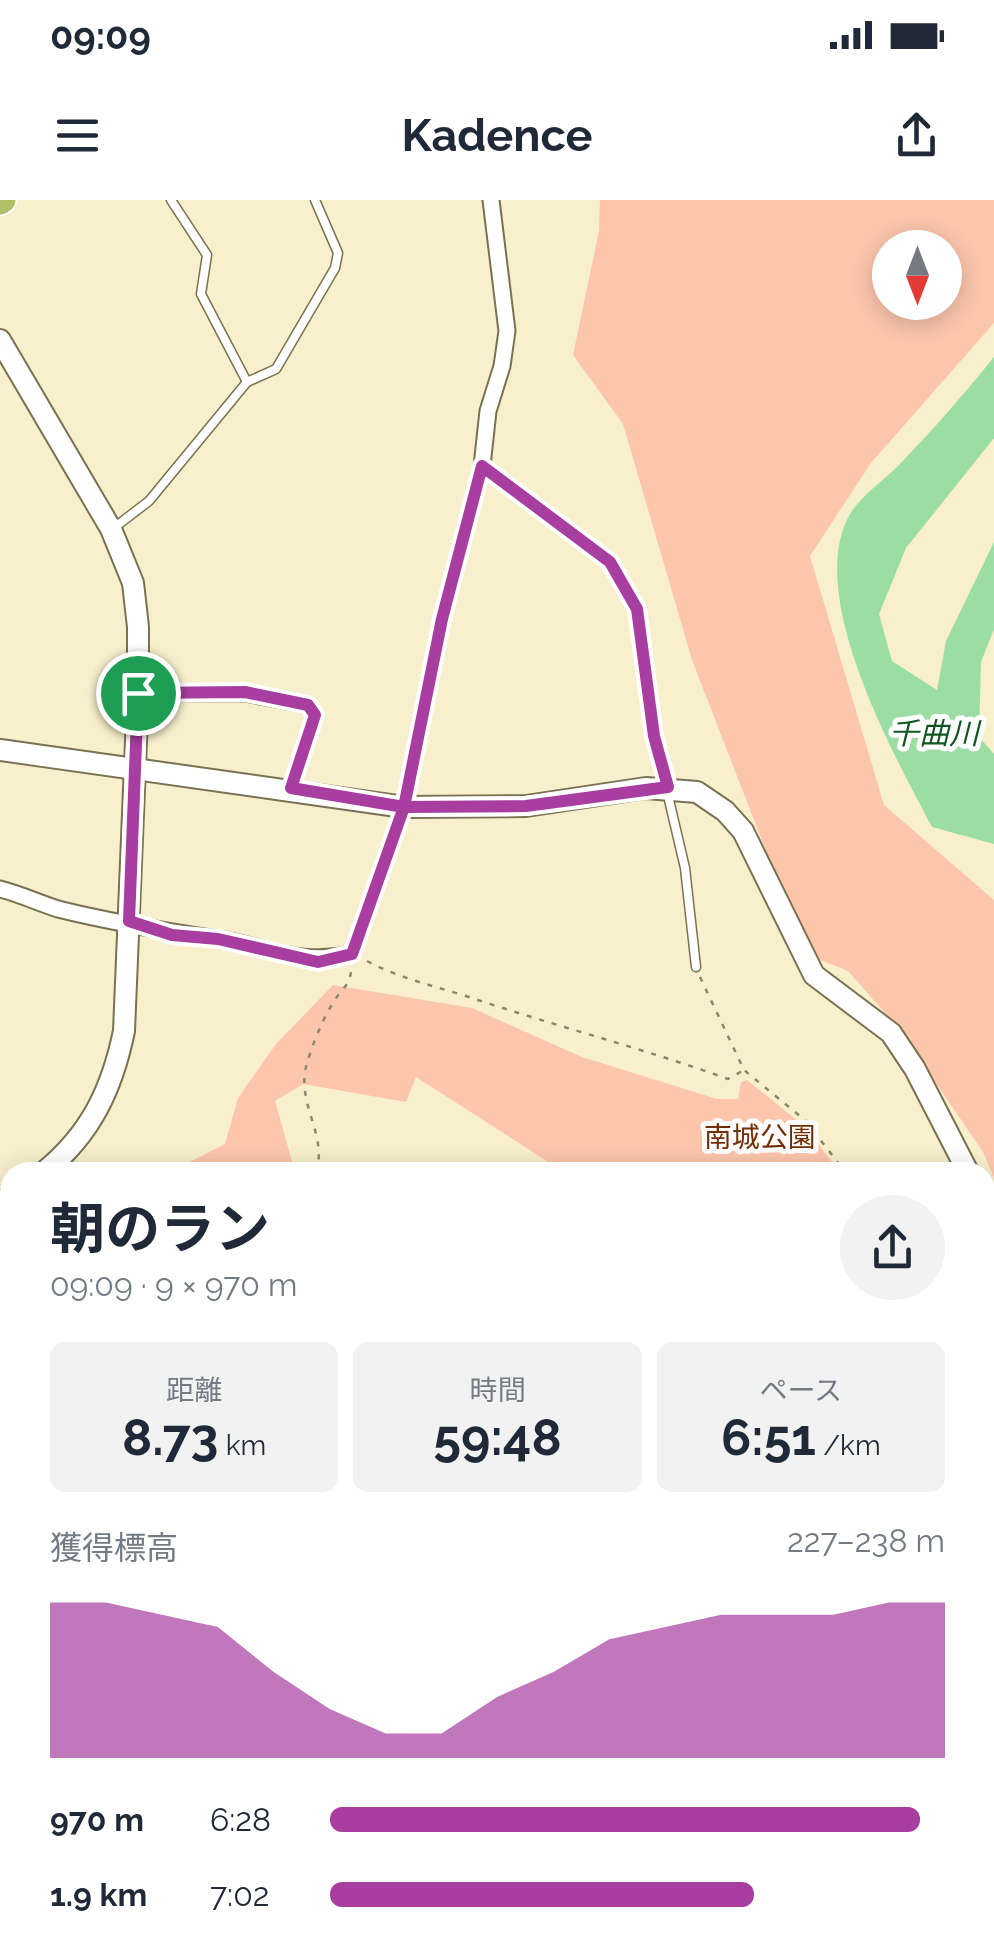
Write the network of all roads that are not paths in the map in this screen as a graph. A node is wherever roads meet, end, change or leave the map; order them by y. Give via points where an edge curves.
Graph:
1 (171, 200) edge
2 (315, 200) edge
3 (490, 200) edge
4 (0, 340) edge
5 (247, 382) junction
6 (482, 466) junction
7 (111, 529) junction
8 (138, 693) junction
9 (0, 750) edge
10 (134, 767) junction
11 (668, 787) junction
12 (291, 788) junction
13 (404, 807) junction
14 (0, 889) edge
15 (129, 921) junction
16 (696, 967) road end
17 (56, 1162) edge
18 (963, 1162) edge

1 - 5 lane via 207,255 201,294
2 - 5 lane via 338,253 336,268 276,369
3 - 6 street via 507,331
4 - 7 street
5 - 7 lane via 149,501
6 - 11 lane via 610,562 637,609 654,736
6 - 13 street
7 - 8 street via 136,604
8 - 10 street
8 - 12 street via 245,692 308,705 315,715
9 - 10 street
10 - 12 street
10 - 15 street
11 - 13 street via 526,806
11 - 16 lane via 686,868
11 - 18 street via 697,792 743,831 814,975 891,1033
12 - 13 street
13 - 15 street via 352,954 318,962
14 - 15 street
15 - 17 street via 117,1067 92,1122

